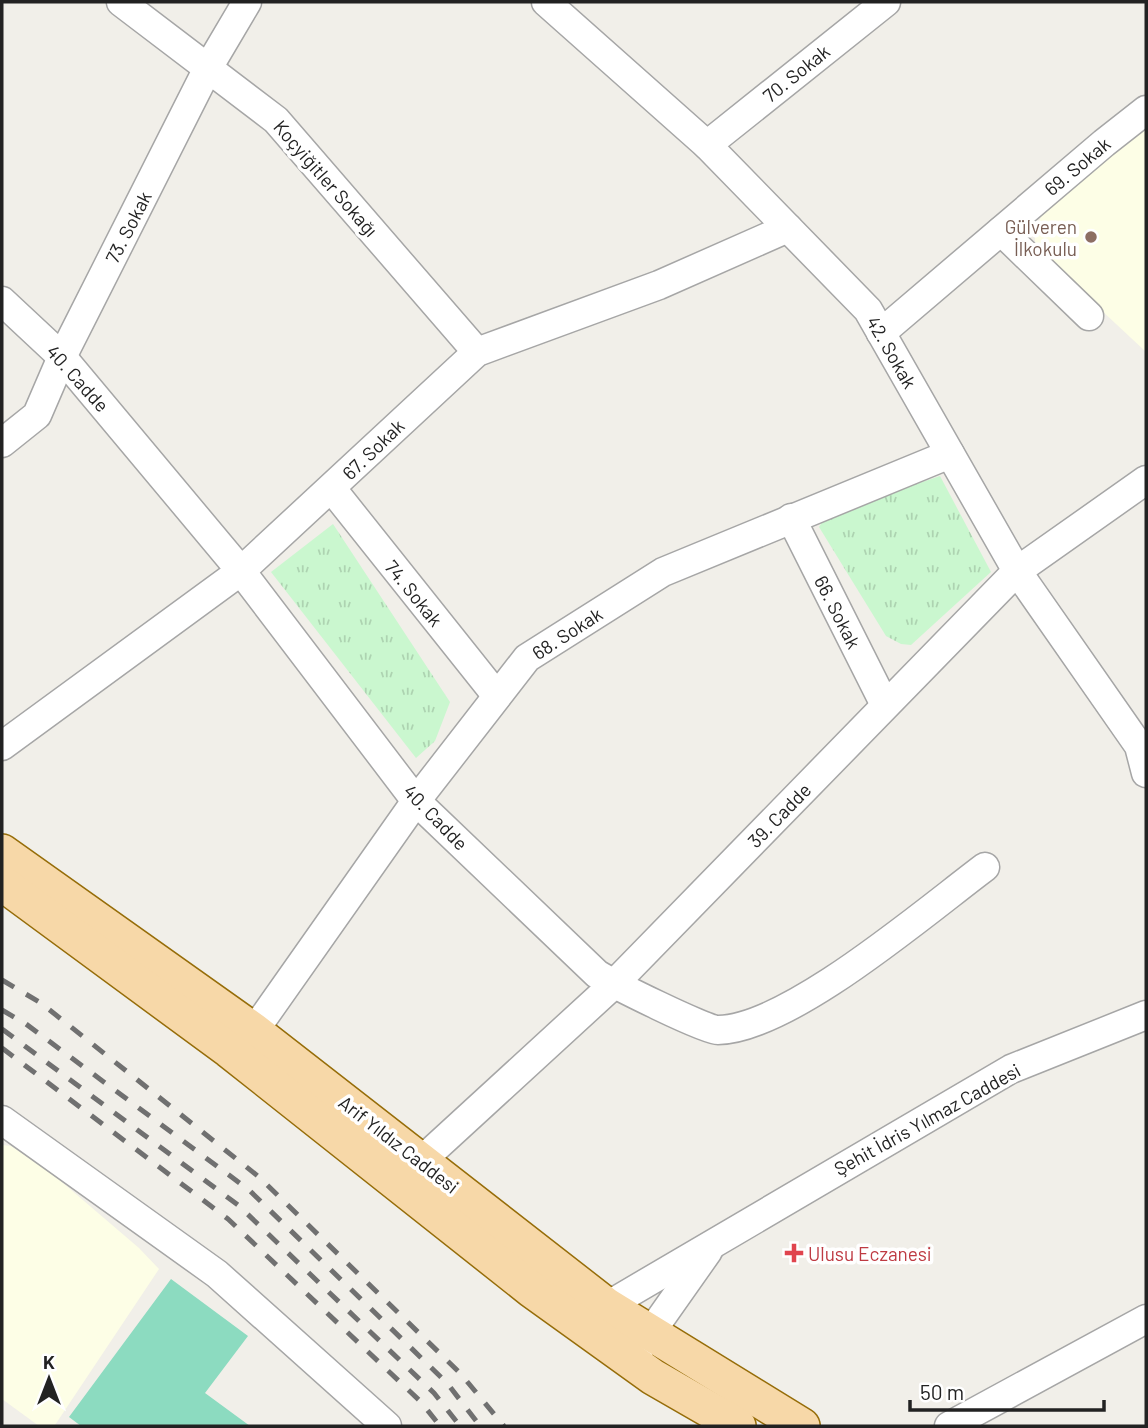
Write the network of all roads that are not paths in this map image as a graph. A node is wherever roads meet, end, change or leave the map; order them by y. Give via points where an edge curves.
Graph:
1 (121, 2) edge
2 (247, 2) edge
3 (547, 2) edge
4 (886, 2) edge
5 (208, 68) junction
6 (1146, 110) edge
7 (707, 145) junction
8 (788, 228) junction
9 (1001, 231) junction
10 (2, 301) edge
11 (1088, 316) dead end
12 (881, 333) junction
13 (477, 352) junction
14 (62, 357) junction
15 (2, 443) edge
16 (950, 454) junction
17 (1146, 480) edge
18 (331, 489) junction
19 (791, 518) junction
20 (241, 571) junction
21 (1017, 571) junction
22 (497, 696) junction
23 (885, 705) junction
24 (2, 746) edge
25 (1144, 754) edge
26 (416, 802) junction
27 (2, 852) edge
28 (985, 867) dead end
29 (2, 883) edge
30 (614, 984) junction
31 (1146, 1015) edge
32 (254, 1031) junction
33 (2, 1120) edge
34 (421, 1161) junction
35 (716, 1240) junction
36 (597, 1318) junction
37 (1146, 1319) edge
38 (641, 1347) junction
39 (387, 1426) edge
40 (738, 1426) edge
41 (802, 1426) edge
42 (949, 1426) edge

1 - 5 street, Koçyiğitler Sokağı
2 - 5 street, 73. Sokak
3 - 7 street, 42. Sokak
4 - 7 street, 70. Sokak
5 - 13 street, Koçyiğitler Sokağı via 276,120
5 - 14 street, 73. Sokak
6 - 9 street, 69. Sokak
7 - 8 street, 42. Sokak
8 - 12 street, 42. Sokak via 868,310
8 - 13 street, 67. Sokak via 659,285
9 - 11 street
9 - 12 street, 69. Sokak
10 - 14 street, 40. Cadde
12 - 16 street, 42. Sokak
13 - 18 street, 67. Sokak
14 - 15 street, 73. Sokak via 37,415
14 - 20 street, 40. Cadde
16 - 19 street, 68. Sokak
16 - 21 street, 42. Sokak
17 - 21 street, 39. Cadde
18 - 20 street, 67. Sokak
18 - 22 street, 74. Sokak
19 - 22 street, 68. Sokak via 663,572 527,658
19 - 23 street, 66. Sokak
20 - 24 street, 67. Sokak
20 - 26 street, 40. Cadde
21 - 23 street, 39. Cadde
21 - 25 street, 42. Sokak
22 - 26 street, 68. Sokak
23 - 30 street, 39. Cadde
26 - 30 street, 40. Cadde via 597,974
26 - 32 street, 68. Sokak
27 - 32 main road, Arif Yıldız Caddesi
28 - 30 street, 40. Cadde via 841,975 754,1023 716,1030
29 - 36 main road, Arif Yıldız Caddesi via 229,1050 532,1290
30 - 34 street, 39. Cadde
31 - 35 street, Şehit İdris Yılmaz Caddesi via 1011,1069
32 - 34 main road, Arif Yıldız Caddesi
33 - 39 street via 217,1273
34 - 36 main road, Arif Yıldız Caddesi
35 - 36 street, Şehit İdris Yılmaz Caddesi
35 - 38 street, Şehit İdris Yılmaz Caddesi
36 - 38 main road, Arif Yıldız Caddesi
37 - 42 street
38 - 40 main road, Arif Yıldız Caddesi
38 - 41 main road, Arif Yıldız Caddesi

